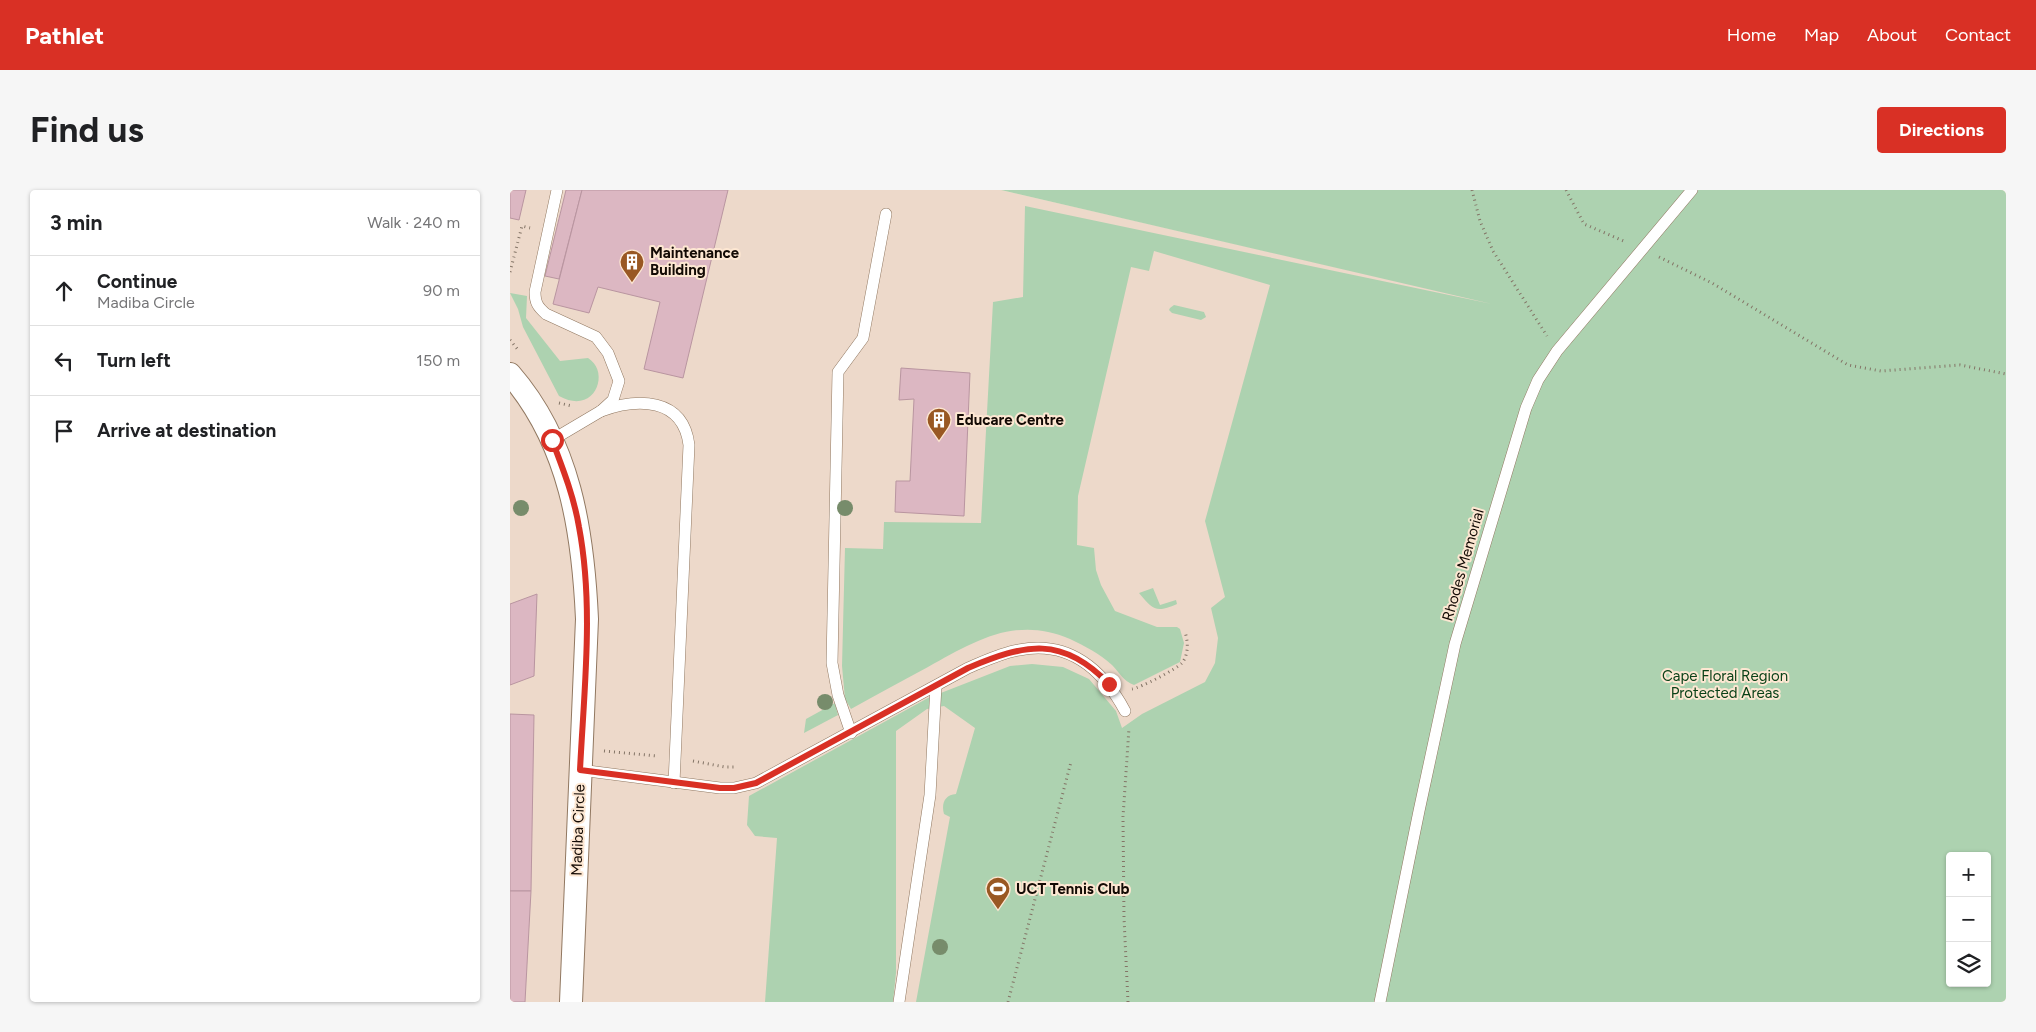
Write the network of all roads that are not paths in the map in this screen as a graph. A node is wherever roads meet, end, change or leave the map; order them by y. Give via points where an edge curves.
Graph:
1 (557, 190) edge
2 (1692, 190) edge
3 (886, 214) dead end
4 (510, 374) edge
5 (601, 411) junction
6 (552, 440) junction
7 (936, 686) junction
8 (1125, 711) road end
9 (851, 733) junction
10 (580, 770) junction
11 (674, 783) junction
12 (571, 1002) edge
13 (899, 1002) edge
14 (1380, 1002) edge

1 - 5 lane via 535,300 546,314 588,332 603,344 619,381 613,400
2 - 14 lane, Rhodes Memorial via 1557,351 1538,380 1526,408 1455,644
3 - 9 lane via 863,338 838,372 832,663 838,695
4 - 6 street, Madiba Circle
5 - 6 lane
5 - 11 lane via 631,403 667,408 680,418 688,432
6 - 10 street, Madiba Circle via 571,492 585,574 587,618
7 - 8 lane via 999,655 1019,650 1053,649 1071,655 1097,671
7 - 9 lane
7 - 13 lane via 930,795
9 - 11 lane via 756,783 734,788
10 - 11 lane
10 - 12 street, Madiba Circle

